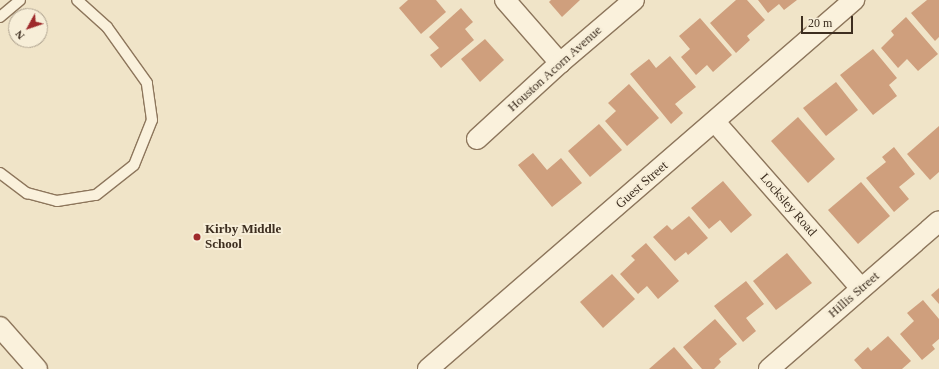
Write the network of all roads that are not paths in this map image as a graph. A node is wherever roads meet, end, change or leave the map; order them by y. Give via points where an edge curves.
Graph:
1 (20, 0) edge
2 (77, 0) edge
3 (505, 0) edge
4 (634, 0) edge
5 (854, 0) edge
6 (0, 17) edge
7 (560, 63) junction
8 (715, 122) junction
9 (477, 139) dead end
10 (0, 173) edge
11 (939, 221) edge
12 (861, 288) junction
13 (0, 327) edge
14 (37, 369) edge
15 (428, 369) edge
16 (769, 369) edge

1 - 6 lane
2 - 10 lane via 107,27 147,83 152,120 134,165 96,195 57,201 27,193
3 - 7 street
4 - 7 street, Houston Acorn Avenue
5 - 8 street, Guest Street
7 - 9 street, Houston Acorn Avenue
8 - 12 street, Locksley Road
8 - 15 street, Guest Street
11 - 12 street, Hillis Street
12 - 16 street, Hillis Street
13 - 14 street

